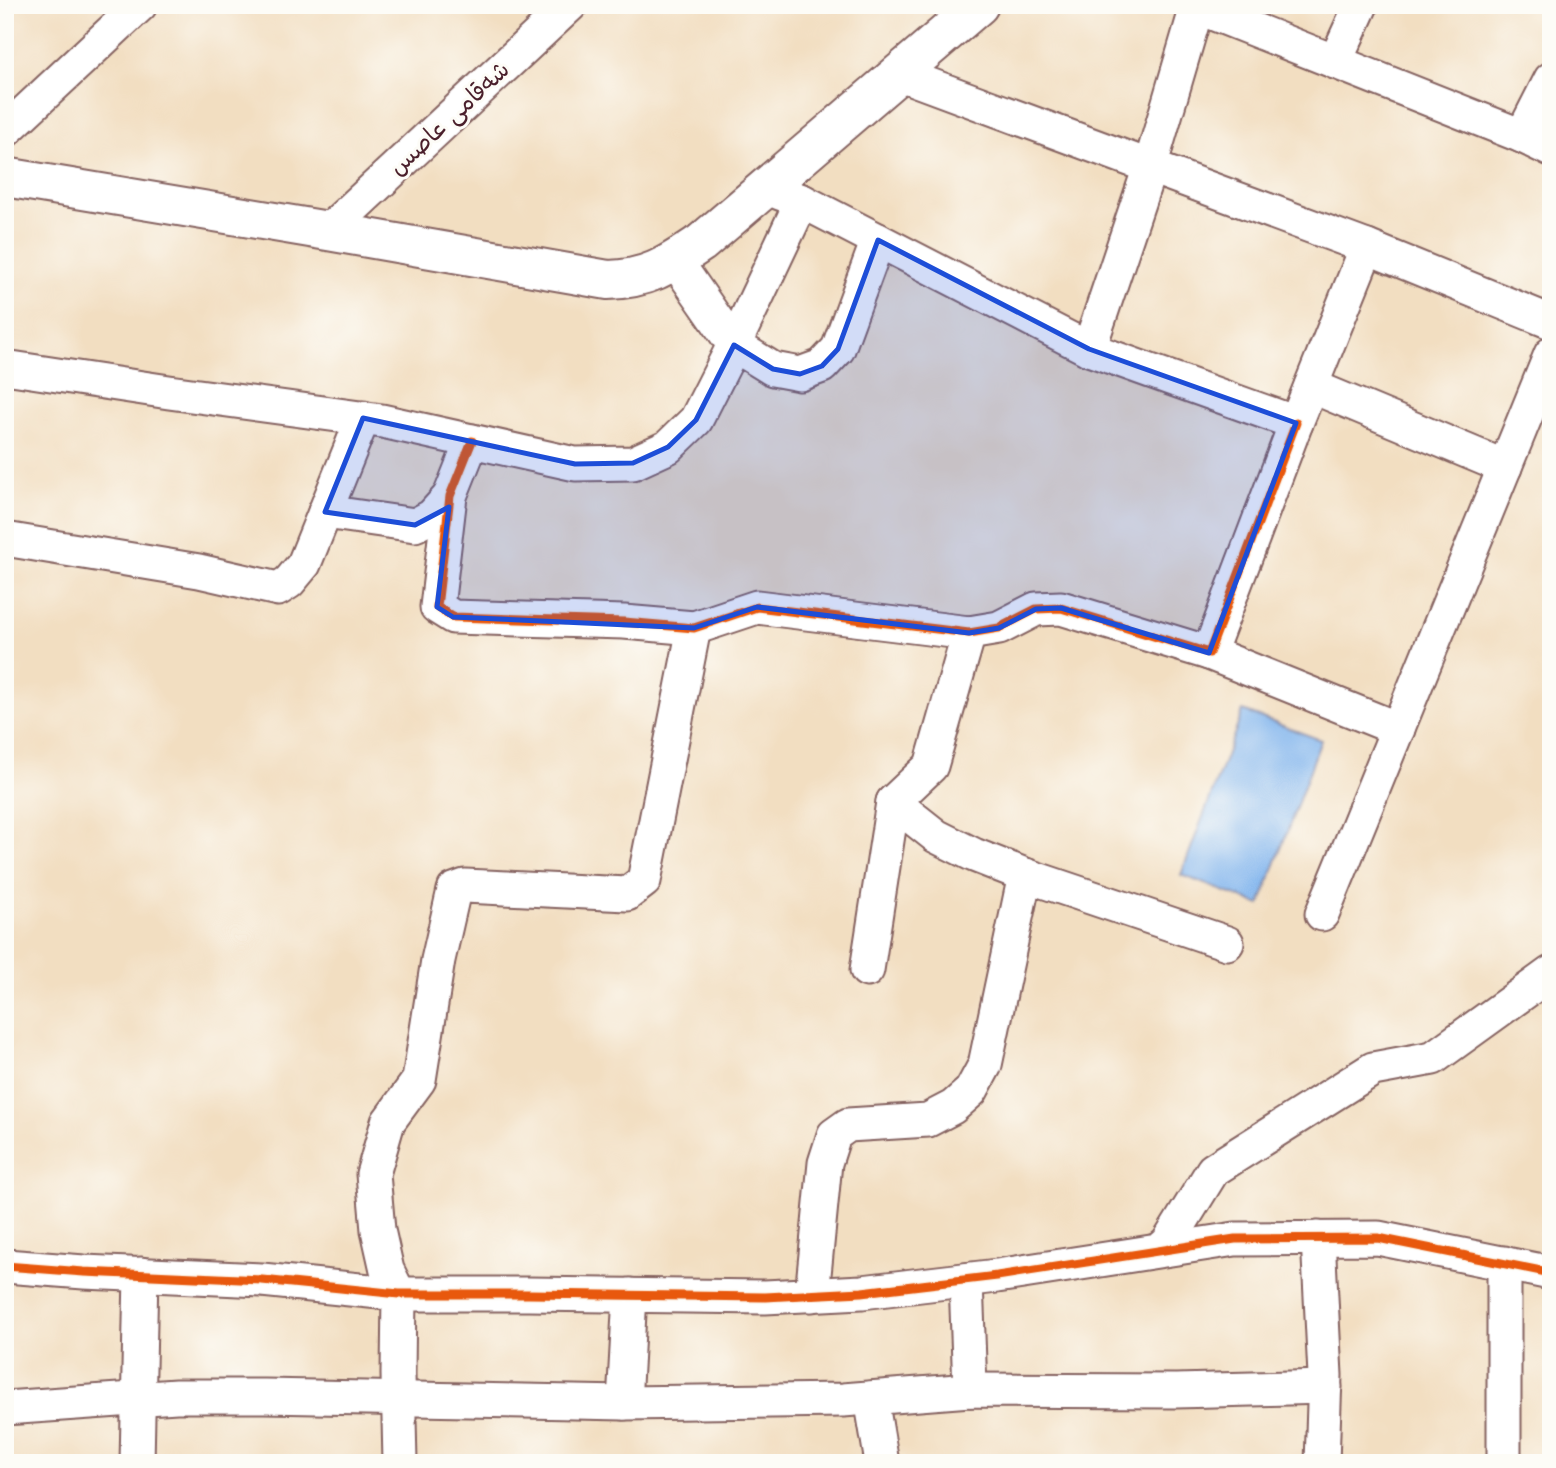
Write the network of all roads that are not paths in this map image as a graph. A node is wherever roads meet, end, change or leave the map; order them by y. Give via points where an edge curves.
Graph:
1 (141, 5) edge
2 (570, 5) edge
3 (979, 5) edge
4 (1361, 5) edge
5 (1197, 6) edge
6 (1335, 62) junction
7 (900, 74) junction
8 (1551, 79) edge
9 (5, 131) edge
10 (1536, 143) edge
11 (1150, 167) junction
12 (5, 177) edge
13 (765, 187) junction
14 (802, 201) junction
15 (328, 231) junction
16 (878, 240) junction
17 (1367, 247) junction
18 (675, 260) junction
19 (1551, 322) edge
20 (734, 345) junction
21 (1089, 348) junction
22 (1551, 355) edge
23 (5, 367) edge
24 (1311, 386) junction
25 (363, 418) junction
26 (1296, 424) junction
27 (472, 441) junction
28 (1504, 467) junction
29 (450, 496) junction
30 (325, 512) junction
31 (5, 539) edge
32 (694, 628) junction
33 (969, 633) junction
34 (1209, 653) junction
35 (1398, 729) junction
36 (893, 802) junction
37 (1026, 875) junction
38 (1322, 914) dead end
39 (1227, 943) dead end
40 (867, 970) dead end
41 (1551, 973) edge
42 (1318, 1238) junction
43 (1160, 1250) junction
44 (1504, 1262) junction
45 (5, 1266) edge
46 (1551, 1273) edge
47 (141, 1274) junction
48 (966, 1280) junction
49 (399, 1294) junction
50 (630, 1295) junction
51 (812, 1295) junction
52 (1325, 1387) junction
53 (970, 1390) junction
54 (871, 1398) junction
55 (138, 1399) junction
56 (398, 1399) junction
57 (624, 1403) junction
58 (5, 1408) edge
59 (137, 1463) edge
60 (400, 1463) edge
61 (882, 1463) edge
62 (1322, 1463) edge
63 (1504, 1463) edge

1 - 9 street
2 - 15 street, شه‌قامی عاصس
3 - 7 street
4 - 6 street
5 - 6 street
5 - 11 street
6 - 10 street
7 - 11 street
7 - 13 street
8 - 10 street
11 - 17 street
11 - 21 street
12 - 15 street
13 - 14 street
13 - 18 street
14 - 16 street
14 - 20 street
15 - 18 street via 608,280 640,277
16 - 20 street via 838,349 822,366 800,374 773,369
16 - 21 street
17 - 19 street
17 - 24 street
18 - 20 street
20 - 27 street via 696,420 668,447 633,463 575,464
21 - 26 street
22 - 28 street
23 - 25 street
24 - 26 street
24 - 28 street
25 - 27 street
25 - 30 street
26 - 34 street
27 - 29 street
28 - 35 street
29 - 30 street via 432,516 415,525
29 - 32 street via 437,607 453,617
30 - 31 street via 304,564 278,589
32 - 33 street via 757,607
32 - 49 street via 644,881 626,894 464,886 454,890 419,1080 388,1122 373,1174 378,1230 387,1270
33 - 34 street via 999,628 1036,609 1061,608
33 - 36 street via 931,766
34 - 35 street
35 - 38 street
36 - 37 street via 936,836
36 - 40 street
37 - 39 street
37 - 51 street via 985,1065 971,1091 928,1120 848,1125 834,1135 825,1163
41 - 43 street via 1433,1058 1373,1069 1213,1170
42 - 43 street via 1235,1238
42 - 44 street via 1378,1238
42 - 52 street
43 - 48 street
44 - 46 street
44 - 63 street
45 - 47 street
47 - 49 street
47 - 55 street
48 - 51 street
48 - 53 street
49 - 50 street
49 - 56 street
50 - 51 street
50 - 57 street
52 - 53 street
52 - 62 street
53 - 54 street
54 - 57 street
54 - 61 street
55 - 56 street
55 - 58 street
55 - 59 street
56 - 57 street
56 - 60 street

